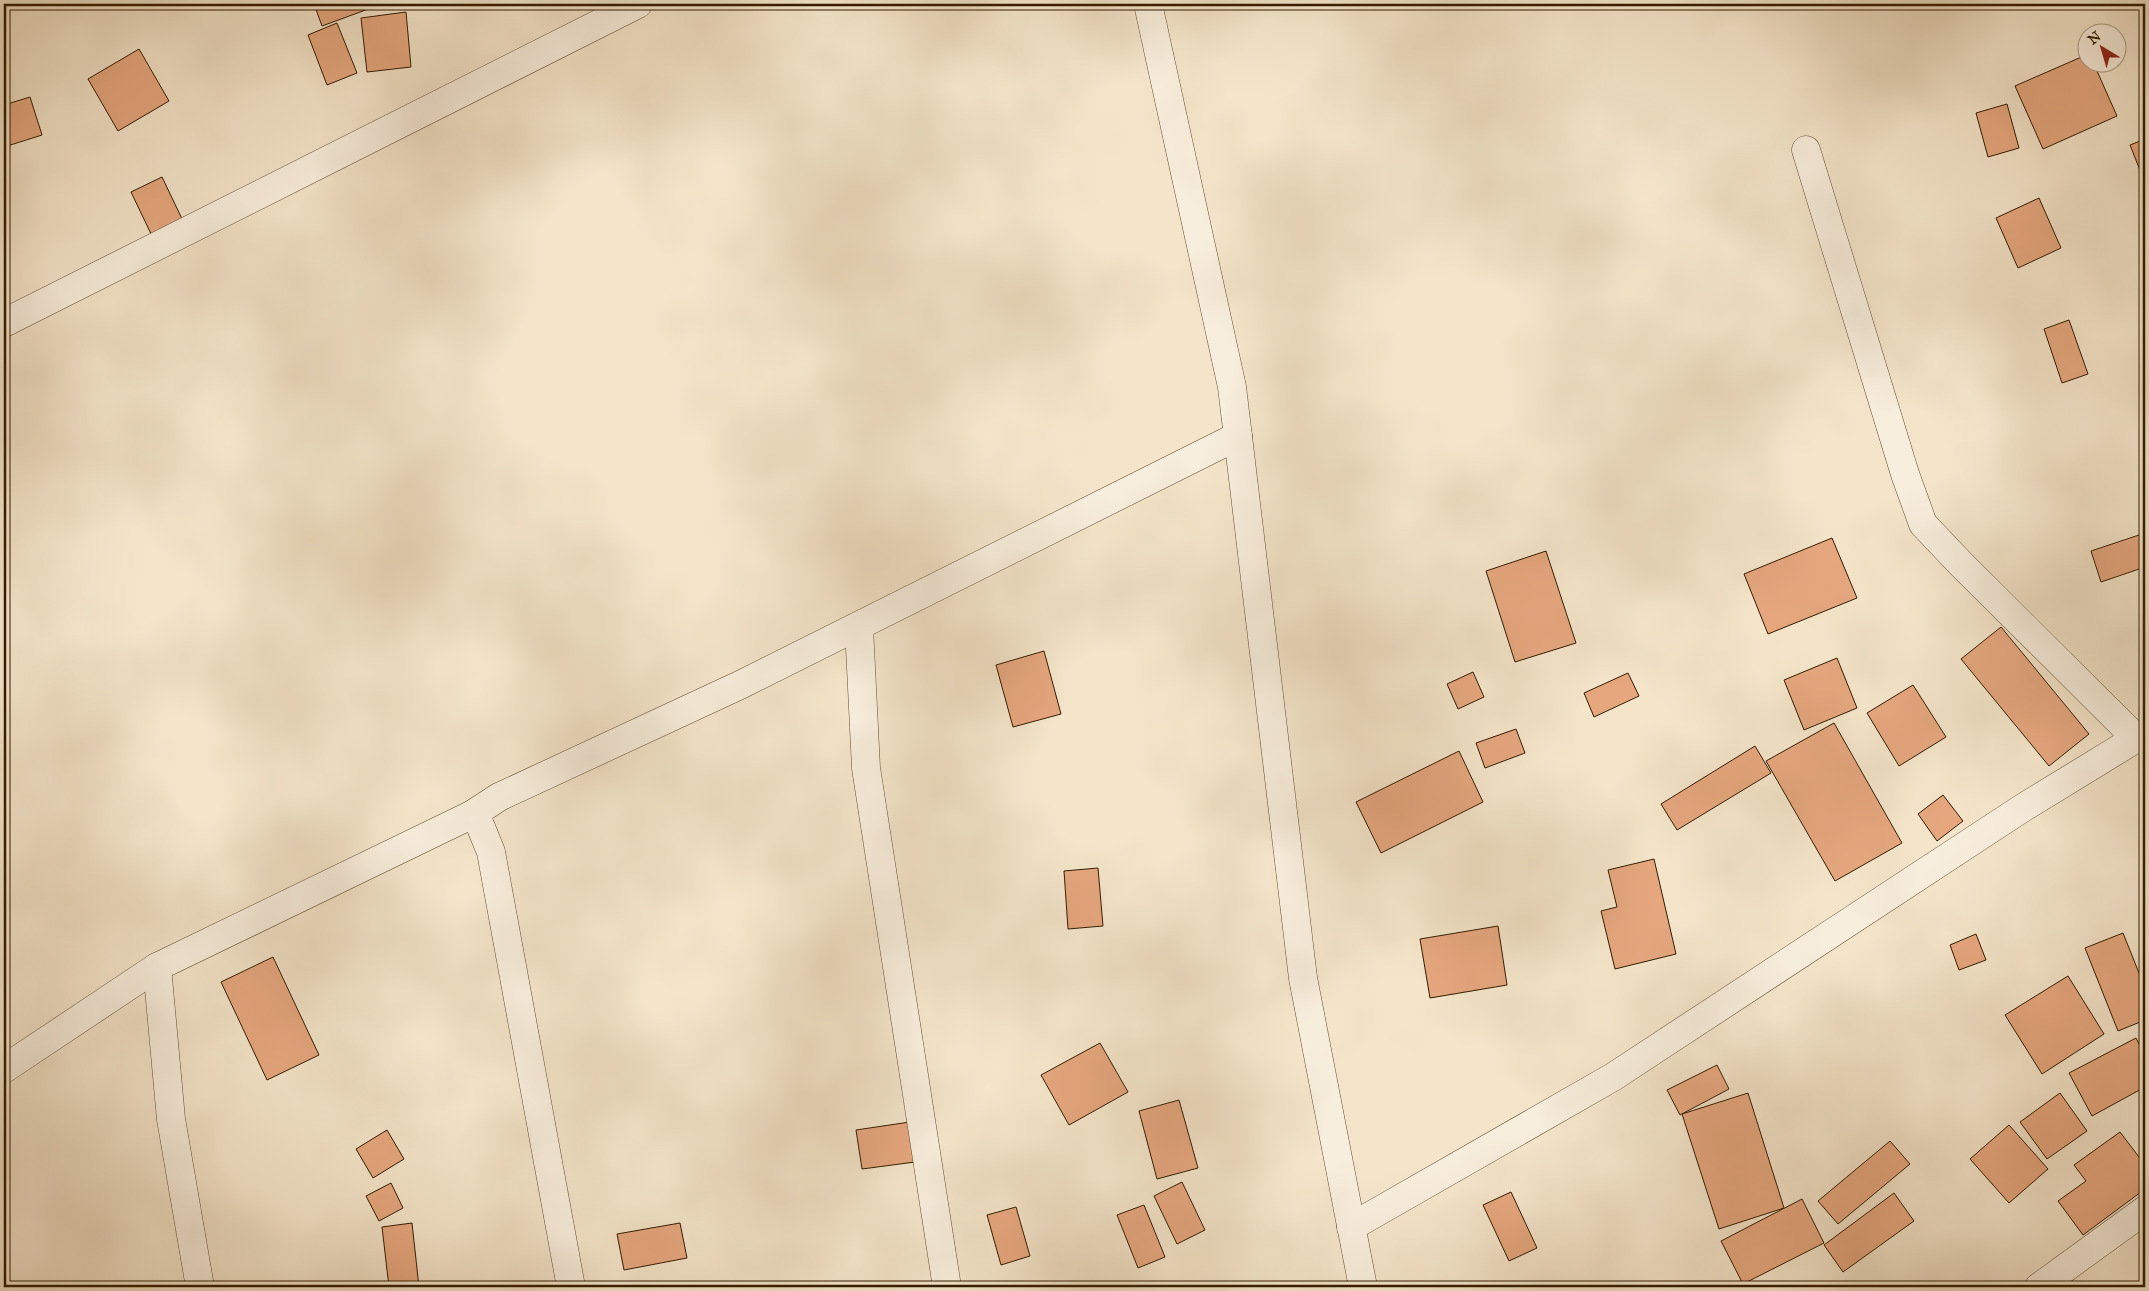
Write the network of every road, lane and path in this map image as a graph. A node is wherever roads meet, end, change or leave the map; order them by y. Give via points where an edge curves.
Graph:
1 (638, 4) edge
2 (1148, 4) edge
3 (1806, 150) dead end
4 (4, 323) edge
5 (1238, 436) junction
6 (859, 627) junction
7 (2141, 735) edge
8 (473, 814) junction
9 (157, 967) junction
10 (4, 1069) edge
11 (2145, 1210) edge
12 (1351, 1227) junction
13 (200, 1287) edge
14 (571, 1287) edge
15 (947, 1287) edge
16 (1363, 1287) edge
17 (2039, 1287) edge

1 - 4 street
2 - 5 street via 1232,387
3 - 7 street via 1905,474 1924,524 1961,564
5 - 6 street
5 - 12 street via 1302,978
6 - 8 street via 499,797
6 - 15 street via 866,768
7 - 12 street via 2021,808 1613,1077
8 - 9 street
8 - 14 street via 491,852
9 - 10 street
9 - 13 street via 172,1119
11 - 17 street
12 - 16 street

